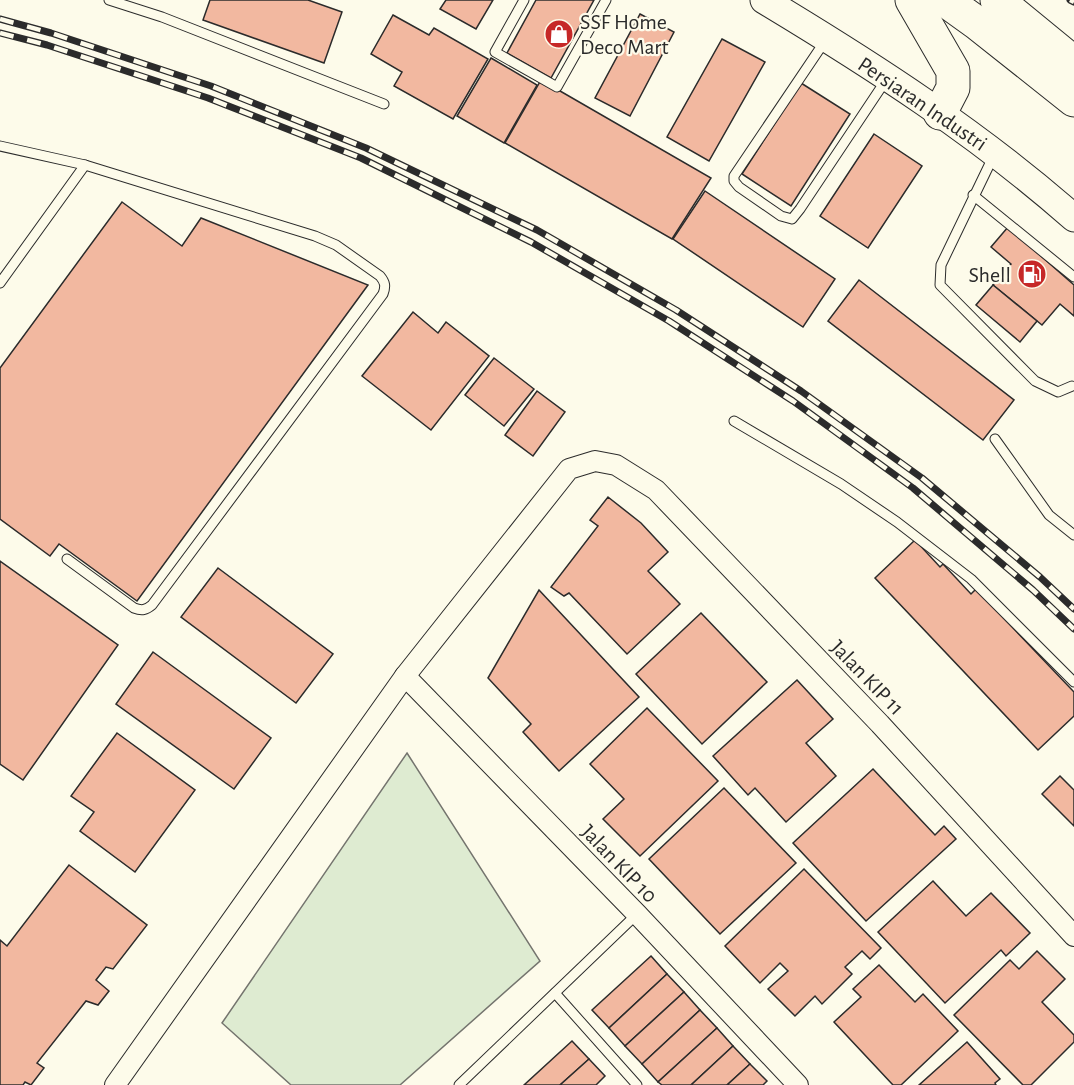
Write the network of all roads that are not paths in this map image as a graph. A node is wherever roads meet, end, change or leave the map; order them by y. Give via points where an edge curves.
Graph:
1 (109, 0) edge
2 (524, 0) edge
3 (606, 0) edge
4 (764, 0) edge
5 (912, 0) edge
6 (945, 0) edge
7 (997, 0) edge
8 (827, 38) junction
9 (1074, 63) edge
10 (887, 78) junction
11 (1074, 100) edge
12 (384, 104) dead end
13 (940, 113) junction
14 (3, 147) edge
15 (995, 153) junction
16 (0, 157) edge
17 (85, 165) junction
18 (973, 195) junction
19 (1074, 218) edge
20 (1074, 277) edge
21 (2, 278) edge
22 (1072, 386) dead end
23 (734, 421) dead end
24 (995, 439) dead end
25 (1074, 535) edge
26 (67, 559) dead end
27 (405, 676) junction
28 (1074, 682) edge
29 (637, 914) junction
30 (1074, 936) edge
31 (555, 993) junction
32 (115, 1085) edge
33 (459, 1085) edge
34 (637, 1085) edge
35 (797, 1085) edge

1 - 12 lane
2 - 3 lane via 495,52 557,87
4 - 8 street, Persiaran Industri
5 - 13 highway via 953,71 953,88
6 - 11 highway
7 - 9 highway
8 - 10 street, Persiaran Industri
8 - 10 lane via 734,176 739,187 781,216 792,219 800,209
10 - 13 street, Persiaran Industri
13 - 15 street, Persiaran Industri
14 - 16 lane
14 - 17 lane
15 - 18 lane
15 - 19 street, Persiaran Industri
17 - 21 lane
17 - 26 lane via 315,236 336,245 380,276 386,288 152,605 147,609 134,608
18 - 20 lane
18 - 22 lane via 940,265 940,285 1035,381 1058,392
23 - 28 lane via 897,522 971,579
24 - 25 lane via 1050,515
27 - 29 street, Jalan KIP 10
27 - 30 street, Jalan KIP 11 via 569,469 595,461 616,465 656,490 880,724
27 - 32 street
29 - 31 lane
29 - 35 street, Jalan KIP 10
31 - 33 lane
31 - 34 lane

